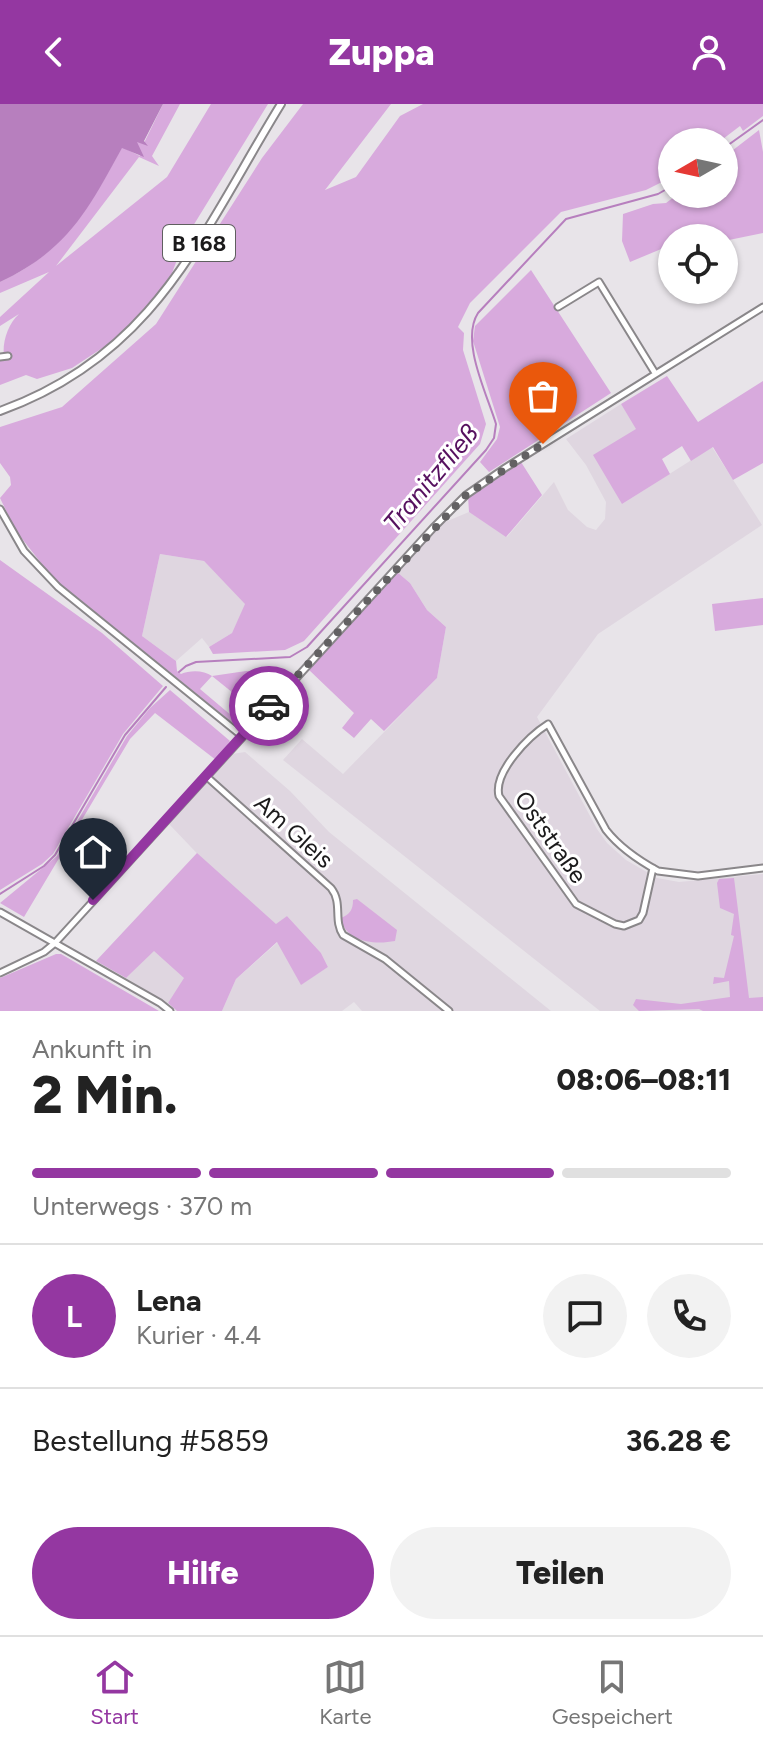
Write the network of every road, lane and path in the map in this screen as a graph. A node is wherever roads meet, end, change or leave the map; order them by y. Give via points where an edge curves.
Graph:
1 (281, 104) edge
2 (558, 307) dead end
3 (763, 307) edge
4 (8, 356) dead end
5 (0, 357) edge
6 (655, 373) junction
7 (0, 411) edge
8 (0, 509) edge
9 (242, 736) junction
10 (206, 776) junction
11 (653, 868) junction
12 (763, 868) edge
13 (0, 912) edge
14 (55, 943) junction
15 (0, 973) edge
16 (170, 1011) edge
17 (449, 1011) edge

1 - 7 main road, B 168 via 198,245 149,311 77,373
2 - 6 street via 599,282
3 - 6 street
4 - 5 street
6 - 9 street via 478,486
8 - 9 street via 24,551 58,587
9 - 10 street
10 - 14 street
10 - 17 street, Am Gleis via 331,888 343,935 385,959
11 - 11 street, Oststraße via 606,830 548,724 533,734 500,776 499,796 576,904 615,924 632,924 643,913
11 - 12 street, Oststraße via 698,876
13 - 14 street
14 - 15 street
14 - 16 street

